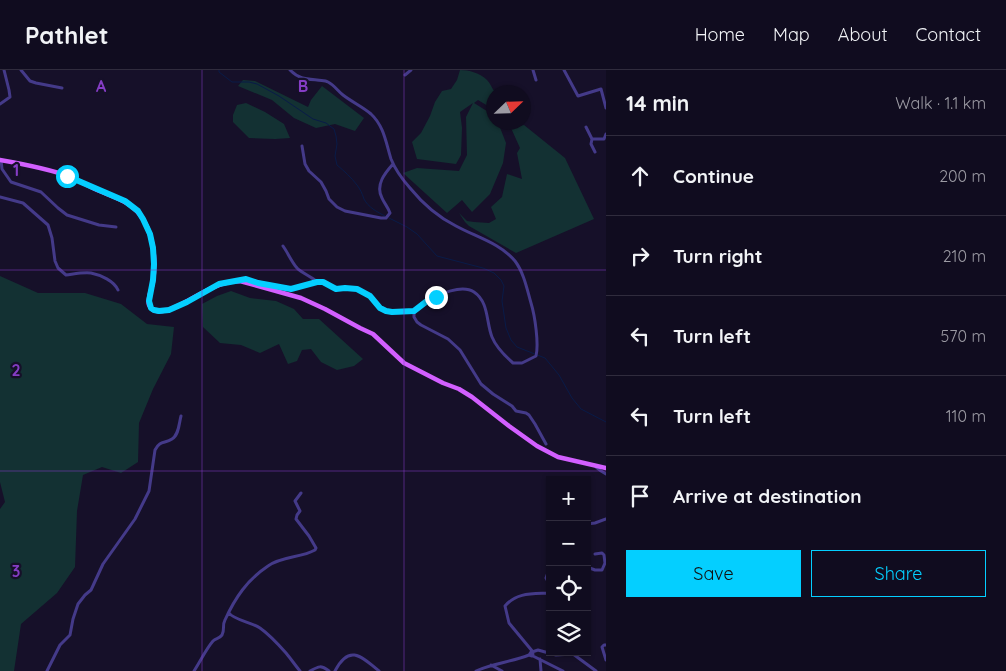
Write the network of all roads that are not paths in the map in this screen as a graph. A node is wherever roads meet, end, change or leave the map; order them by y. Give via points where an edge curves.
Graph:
1 (4, 70) edge
2 (21, 70) edge
3 (290, 70) edge
4 (411, 70) edge
5 (533, 70) edge
6 (564, 70) edge
7 (405, 75) dead end
8 (536, 80) dead end
9 (62, 88) dead end
10 (0, 104) edge
11 (606, 108) edge
12 (586, 126) dead end
13 (606, 134) edge
14 (592, 139) junction
15 (302, 146) dead end
16 (595, 152) dead end
17 (1, 160) edge
18 (393, 164) junction
19 (0, 197) edge
20 (116, 227) dead end
21 (283, 246) dead end
22 (240, 281) junction
23 (317, 282) junction
24 (118, 290) dead end
25 (414, 311) junction
26 (181, 416) dead end
27 (546, 444) dead end
28 (595, 466) junction
29 (606, 468) edge
30 (606, 474) edge
31 (300, 493) dead end
32 (606, 519) edge
33 (591, 524) edge
34 (595, 554) dead end
35 (591, 568) edge
36 (546, 593) edge
37 (229, 612) junction
38 (606, 646) edge
39 (532, 653) junction
40 (540, 658) junction
41 (606, 660) edge
42 (490, 665) junction
43 (47, 671) edge
44 (194, 671) edge
45 (300, 671) edge
46 (310, 671) edge
47 (330, 671) edge
48 (335, 671) edge
49 (379, 671) edge
50 (476, 671) edge
51 (502, 671) edge
52 (541, 671) edge
53 (563, 671) edge
54 (596, 671) edge

1 - 10 street via 10,97
2 - 9 street via 36,83
3 - 18 street via 300,78 327,81 371,114 381,129
4 - 7 street
5 - 8 street
6 - 11 street via 578,96 601,89
12 - 14 street
13 - 14 street via 602,140
14 - 16 street
15 - 18 street via 309,171 322,182 329,199 337,207 380,218 386,218 390,212 380,196 379,186
17 - 20 street via 10,182 41,192 67,215
17 - 22 main road via 72,178 121,199 138,211 153,248 149,301 154,310 169,310 219,284
18 - 25 street via 408,186 436,214 501,248 516,262 533,309 536,356 522,363 513,363 506,356 492,337 481,298 471,290 445,293
19 - 24 street via 23,203 46,223 50,228 58,268 66,274 91,273 108,280
21 - 23 street via 296,268
22 - 23 street via 246,279 291,289
22 - 28 main road via 301,298 334,313 373,334 404,363 472,397 537,446 558,457
23 - 25 street via 336,289 357,289 386,311
25 - 27 street via 417,322 448,339 460,350 481,384 516,411 529,416
26 - 43 street via 174,437 159,444 155,450 148,491 135,519 103,564 91,590 78,604 68,638 60,645
28 - 29 main road
28 - 30 street
31 - 37 street via 296,501 300,511 296,519 315,550 268,566 242,589
32 - 33 street
34 - 35 street via 602,553 605,563 602,570
36 - 39 street via 522,594 505,606 509,623
37 - 44 street via 221,636 213,641
37 - 45 street via 230,616 252,623 266,633
38 - 41 street via 602,647
39 - 40 street
39 - 42 street
39 - 54 street via 539,650 556,655 573,654
40 - 52 street
40 - 53 street
42 - 50 street
42 - 51 street
46 - 47 street via 320,666
48 - 49 street via 343,659 354,655

